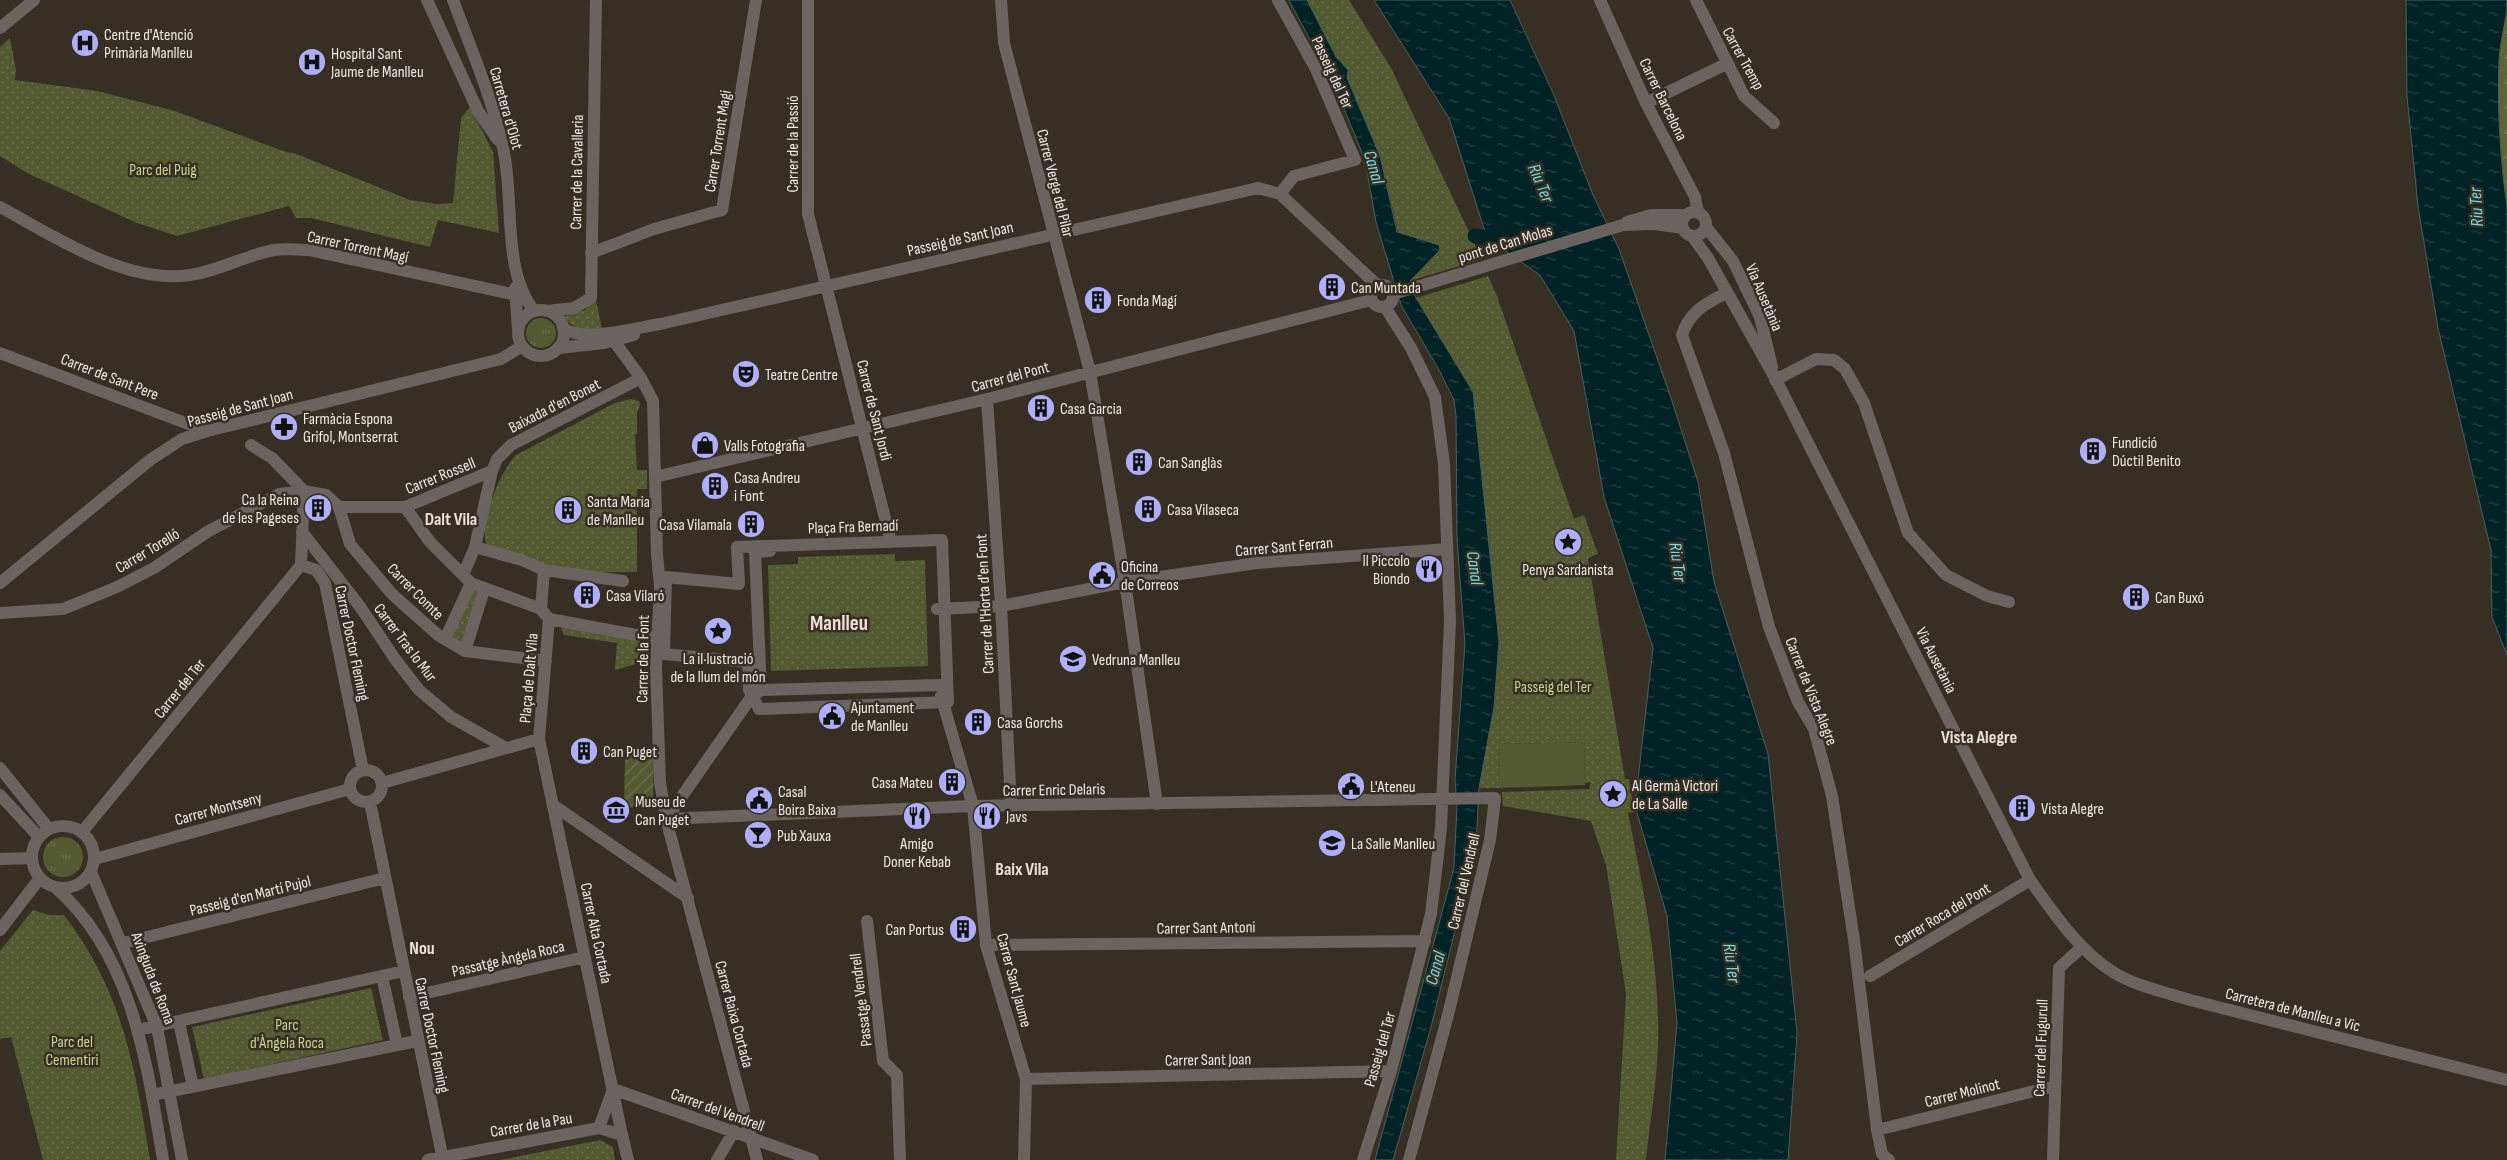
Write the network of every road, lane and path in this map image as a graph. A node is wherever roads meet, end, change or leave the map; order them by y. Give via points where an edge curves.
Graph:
1 (34, 0) edge
2 (427, 0) edge
3 (453, 0) edge
4 (596, 0) edge
5 (756, 0) edge
6 (808, 0) edge
7 (1001, 0) edge
8 (1278, 0) edge
9 (1600, 0) edge
10 (1696, 0) edge
11 (0, 28) edge
12 (1726, 64) junction
13 (1646, 103) junction
14 (1774, 123) dead end
15 (504, 149) junction
16 (1280, 194) junction
17 (0, 207) edge
18 (1692, 214) junction
19 (1623, 225) junction
20 (1706, 227) junction
21 (1688, 232) junction
22 (1052, 233) junction
23 (591, 253) junction
24 (514, 259) junction
25 (1377, 285) junction
26 (827, 286) junction
27 (1726, 293) junction
28 (1394, 294) junction
29 (516, 295) junction
30 (1371, 300) junction
31 (1385, 307) junction
32 (541, 311) junction
33 (660, 324) junction
34 (563, 328) junction
35 (518, 329) junction
36 (614, 341) junction
37 (522, 346) junction
38 (558, 348) junction
39 (0, 353) edge
40 (1090, 372) junction
41 (642, 378) junction
42 (1774, 378) junction
43 (987, 400) junction
44 (863, 429) junction
45 (207, 431) junction
46 (251, 444) dead end
47 (492, 471) junction
48 (655, 477) junction
49 (304, 492) junction
50 (339, 507) junction
51 (405, 507) junction
52 (302, 532) junction
53 (892, 545) junction
54 (475, 547) junction
55 (1448, 549) junction
56 (301, 564) junction
57 (544, 570) junction
58 (467, 579) junction
59 (1, 581) edge
60 (623, 581) dead end
61 (1125, 582) junction
62 (484, 590) junction
63 (2009, 602) dead end
64 (1001, 606) junction
65 (941, 608) junction
66 (0, 613) edge
67 (545, 614) junction
68 (445, 639) junction
69 (658, 639) junction
70 (465, 651) junction
71 (760, 657) junction
72 (546, 661) junction
73 (941, 685) junction
74 (757, 693) junction
75 (942, 702) junction
76 (539, 739) junction
77 (506, 748) junction
78 (0, 768) edge
79 (363, 770) junction
80 (382, 783) junction
81 (350, 789) junction
82 (0, 795) edge
83 (1442, 798) junction
84 (370, 802) junction
85 (1157, 804) junction
86 (553, 805) junction
87 (973, 806) junction
88 (1011, 806) junction
89 (666, 819) junction
90 (82, 832) junction
91 (44, 833) junction
92 (32, 858) junction
93 (0, 859) edge
94 (95, 859) junction
95 (92, 872) junction
96 (40, 878) junction
97 (385, 878) junction
98 (2030, 880) junction
99 (56, 888) junction
100 (688, 898) junction
101 (867, 921) dead end
102 (0, 930) edge
103 (1425, 941) junction
104 (123, 943) junction
105 (986, 945) junction
106 (2082, 947) junction
107 (585, 957) junction
108 (404, 971) junction
109 (382, 976) junction
110 (1870, 976) dead end
111 (409, 997) junction
112 (179, 1022) junction
113 (157, 1027) junction
114 (138, 1030) junction
115 (417, 1041) junction
116 (397, 1045) junction
117 (1391, 1071) junction
118 (1026, 1080) junction
119 (2507, 1080) edge
120 (2055, 1086) junction
121 (193, 1087) junction
122 (613, 1089) junction
123 (170, 1091) junction
124 (152, 1095) junction
125 (599, 1128) junction
126 (1877, 1130) junction
127 (734, 1131) junction
128 (622, 1135) junction
129 (751, 1138) junction
130 (443, 1158) edge
131 (163, 1160) edge
132 (182, 1160) edge
133 (428, 1160) edge
134 (628, 1160) edge
135 (717, 1160) edge
136 (756, 1160) edge
137 (813, 1160) edge
138 (900, 1160) edge
139 (1024, 1160) edge
140 (1363, 1160) edge
141 (1409, 1160) edge
142 (1889, 1160) edge
143 (2053, 1160) edge

1 - 11 street
2 - 15 street via 478,110
3 - 15 street, Carretera d'Olot via 488,92
4 - 23 street, Carrer de la Cavalleria
5 - 23 street, Carrer Torrent Magi via 722,210 654,229
6 - 26 street, Carrer de la Passió via 808,214
7 - 22 street, Carrer Verge del Pilar via 1004,43
8 - 16 street, Passeig del Ter via 1316,69 1355,160 1294,176
9 - 13 street, Carrer Barcelona
10 - 12 street, Carrer Tremp
12 - 13 street
12 - 14 street, Carrer Tremp via 1744,96
13 - 18 street, Carrer Barcelona via 1695,197
15 - 24 street, Carretera d'Olot
16 - 22 street, Passeig de Sant Joan via 1266,189 1248,189
16 - 25 street
17 - 29 street, Carrer Torrent Magí via 81,251 142,272 173,277 192,275 275,250 308,250
18 - 19 street via 1641,216
18 - 20 street via 1705,219
18 - 21 street via 1683,220
19 - 21 street via 1655,224
19 - 28 street, pont de Can Molas
20 - 21 street via 1702,233
20 - 42 street, Via Ausetània via 1733,261 1760,317
21 - 27 street, Via Ausetània via 1708,258
22 - 26 street, Passeig de Sant Joan
22 - 40 street, Carrer Verge del Pilar
23 - 32 street, Carrer de la Cavalleria via 592,298 574,308
24 - 29 street, Carretera d'Olot via 512,272
24 - 32 street, Carretera d'Olot via 521,285
25 - 28 street via 1387,286
25 - 30 street via 1371,292
26 - 33 street, Passeig de Sant Joan
26 - 44 street, Carrer de Sant Jordi
27 - 42 street, Via Ausetània
27 - 126 street, Carrer de Vista Alegre via 1687,319 1682,334 1724,453 1769,627 1798,702 1814,729 1832,796 1854,940
28 - 31 street
29 - 35 street, Carretera d'Olot
30 - 31 street via 1377,306
30 - 40 street, Carrer del Pont
31 - 55 street, Passeig del Ter via 1412,348 1435,397 1444,464
32 - 34 street via 560,320
32 - 35 street via 522,320
33 - 34 street, Passeig de Sant Joan via 592,335 579,335
33 - 36 street
34 - 38 street
35 - 37 street
36 - 38 street
36 - 41 street, Carrer de la Font
37 - 38 street via 540,355
37 - 45 street, Passeig de Sant Joan via 501,359
39 - 45 street, Carrer de Sant Pere
40 - 43 street, Carrer del Pont
40 - 61 street, Carrer Verge del Pilar
41 - 47 street, Baixada d'en Bonet via 511,445 497,458
41 - 48 street, Carrer de la Font via 653,401
42 - 63 street via 1816,359 1834,360 1845,369 1864,403 1908,533 1946,575 1987,596
42 - 98 street, Via Ausetània
43 - 44 street, Carrer del Pont
43 - 64 street, Carrer de l'Horta d'en Font
44 - 48 street, Carrer del Pont
44 - 53 street, Carrer de Sant Jordi
45 - 59 street, Passeig de Sant Joan via 182,440 150,460
46 - 49 street via 272,458
47 - 51 street, Carrer Rossell
47 - 54 street, Baixada d'en Bonet
48 - 69 street, Carrer de la Font via 660,586
49 - 50 street via 326,495
49 - 52 street
49 - 66 street, Carrer Torelló via 280,494 207,532 154,568 63,609
50 - 51 street, Carrer Rossell
50 - 68 street, Carrer Comte via 350,544 392,594
51 - 58 street via 430,542
52 - 56 street
52 - 77 street, Carrer Tras lo Mur via 419,690 451,716
53 - 65 street, Plaça Fra Bernadí via 942,540
53 - 71 street via 755,552
53 - 74 street, Plaça Fra Bernadí via 737,547 739,584 666,577 664,654 748,662 749,690
54 - 57 street via 522,560
54 - 58 street, Baixada d'en Bonet
55 - 61 street, Carrer Sant Ferran via 1257,563
55 - 83 street, Passeig del Ter via 1450,621
56 - 79 street, Carrer Doctor Fleming via 316,570 325,583
56 - 90 street, Carrer del Ter
57 - 60 street
57 - 67 street
58 - 62 street
58 - 68 street, Baixada d'en Bonet
61 - 64 street, Carrer Sant Ferran
61 - 85 street, Carrer Verge del Pilar
62 - 67 street
62 - 70 street
64 - 65 street, Carrer Sant Ferran
64 - 88 street, Carrer de l'Horta d'en Font
65 - 73 street, Carrer Sant Jaume
65 - 75 street, Plaça Fra Bernadí via 948,702
67 - 69 street, Plaça de Dalt Vila
67 - 72 street, Plaça de Dalt Vila
68 - 70 street, Carrer Comte
69 - 71 street, Plaça de Dalt Vila via 673,650
69 - 89 street, Carrer de la Font via 660,782
70 - 72 street, Carrer Comte
71 - 74 street
72 - 76 street, Plaça de Dalt Vila
73 - 74 street
73 - 75 street, Carrer Sant Jaume
74 - 75 street via 759,709
74 - 89 street
75 - 87 street, Carrer Sant Jaume
76 - 77 street
76 - 86 street, Carrer Alta Cortada
77 - 80 street
78 - 91 street
79 - 80 street via 376,774
79 - 81 street via 352,778
80 - 84 street via 378,797
81 - 84 street via 359,802
81 - 94 street, Carrer Montseny
82 - 91 street
83 - 85 street, Carrer Enric Delaris
83 - 103 street, Passeig del Ter via 1437,879
83 - 141 street, Carrer del Vendrell via 1495,798 1490,840
84 - 97 street, Carrer Doctor Fleming
85 - 88 street, Carrer Enric Delaris
86 - 100 street
86 - 107 street, Carrer Alta Cortada
87 - 88 street, Carrer Enric Delaris
87 - 89 street, Carrer Enric Delaris
87 - 105 street, Carrer Sant Jaume
89 - 100 street, Carrer de la Font
90 - 91 street via 66,826
90 - 94 street via 94,848
91 - 92 street via 34,846
92 - 93 street
92 - 96 street
94 - 95 street
95 - 99 street via 82,883 70,888
95 - 104 street, Avinguda de Roma
96 - 99 street
96 - 102 street
97 - 104 street, Passeig d'en Martí Pujol
97 - 108 street, Carrer Doctor Fleming
98 - 106 street, Via Ausetània
98 - 110 street, Carrer Roca del Pont
99 - 114 street, Avinguda de Roma via 78,907 96,931 116,968
100 - 129 street, Carrer Baixa Cortada
101 - 138 street, Passatge Vendrell via 883,1061 897,1074
103 - 105 street, Carrer Sant Antoni
103 - 117 street, Passeig del Ter
104 - 113 street, Avinguda de Roma
105 - 118 street, Carrer Sant Jaume
106 - 119 street, Carretera de Manlleu a Vic via 2113,972 2151,988
106 - 120 street, Carrer del Fugurull via 2059,968
107 - 111 street, Passatge Àngela Roca
107 - 122 street, Carrer Alta Cortada
108 - 109 street
108 - 111 street, Carrer Doctor Fleming
109 - 112 street
109 - 116 street
111 - 115 street, Carrer Doctor Fleming
112 - 113 street
112 - 121 street
113 - 114 street
113 - 123 street, Avinguda de Roma
114 - 124 street, Avinguda de Roma
115 - 116 street
115 - 130 street, Carrer Doctor Fleming
116 - 121 street
117 - 118 street, Carrer Sant Joan
117 - 140 street, Passeig del Ter
118 - 139 street, Carrer Sant Jaume
120 - 126 street, Carrer Molinot
120 - 143 street, Carrer del Fugurull
121 - 123 street
122 - 125 street
122 - 127 street, Carrer del Vendrell
122 - 128 street, Carrer Alta Cortada
123 - 124 street
123 - 132 street, Avinguda de Roma
124 - 131 street, Avinguda de Roma
125 - 128 street
125 - 130 street, Carrer de la Pau
126 - 142 street, Carrer de Vista Alegre via 1882,1154
127 - 129 street, Carrer del Vendrell
127 - 135 street
128 - 134 street, Carrer Alta Cortada
129 - 136 street, Carrer Baixa Cortada
129 - 137 street, Carrer del Vendrell
130 - 133 street, Carrer de la Pau

